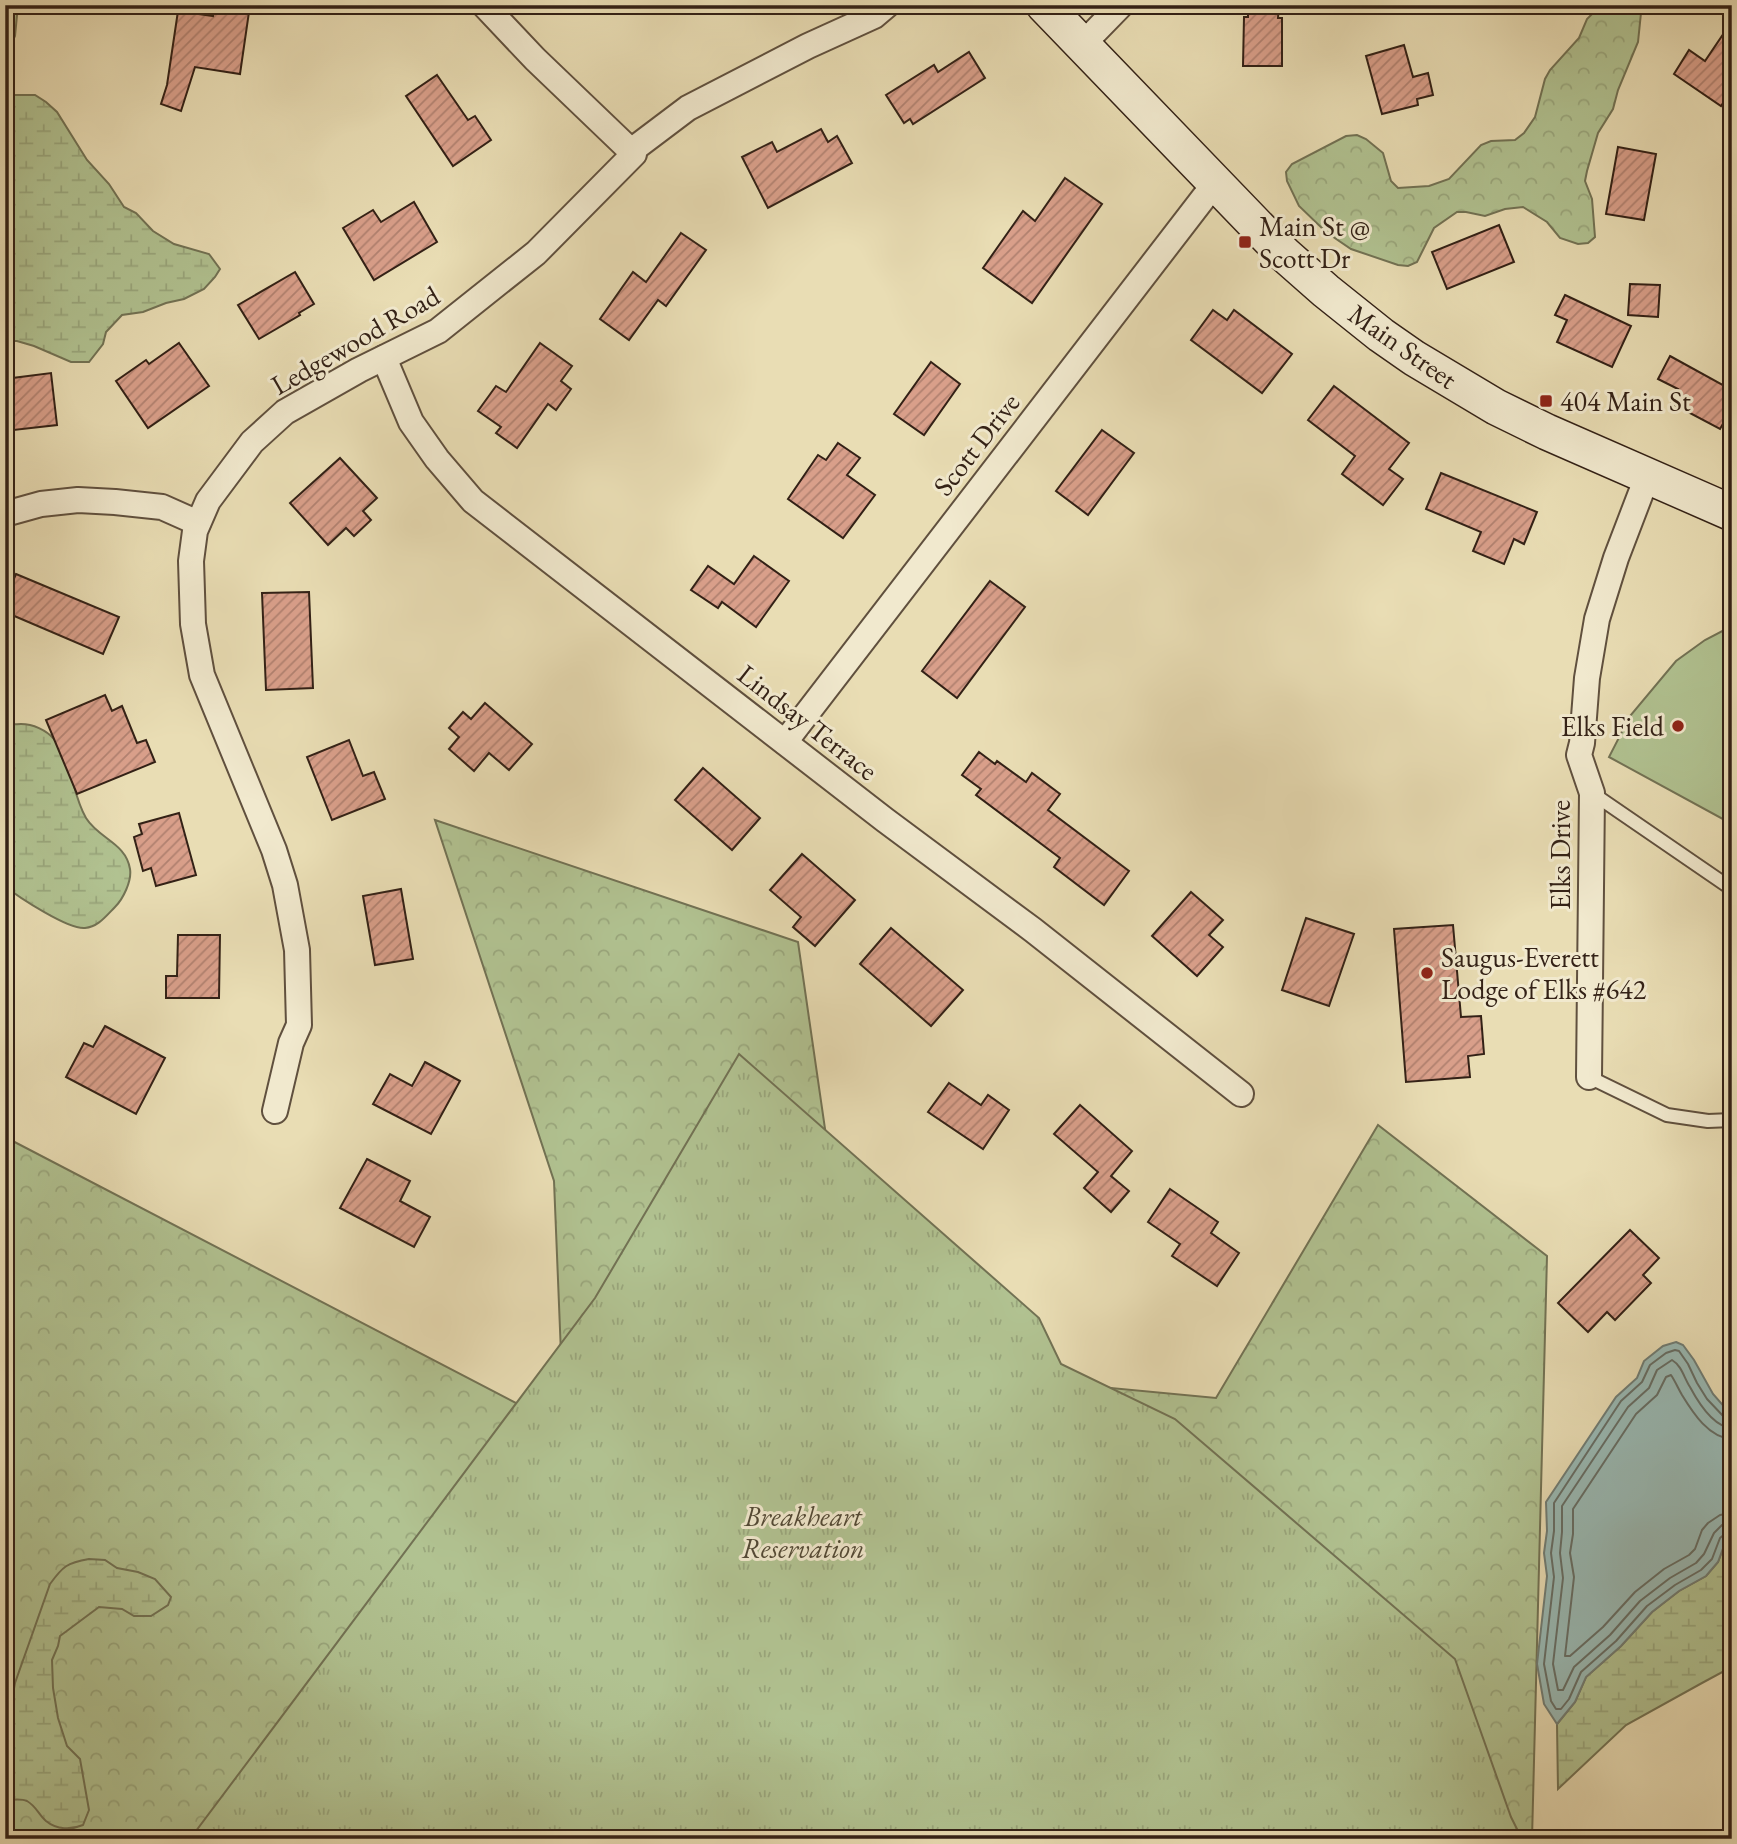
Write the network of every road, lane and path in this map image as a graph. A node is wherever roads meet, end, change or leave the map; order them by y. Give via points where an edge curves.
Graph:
1 (484, 5) edge
2 (887, 5) edge
3 (1044, 5) edge
4 (1121, 5) edge
5 (1082, 45) junction
6 (631, 151) junction
7 (1215, 183) junction
8 (384, 358) junction
9 (1647, 477) junction
10 (1732, 513) edge
11 (5, 514) edge
12 (198, 523) junction
13 (785, 742) junction
14 (1592, 793) junction
15 (1732, 888) edge
16 (1589, 1077) joint
17 (1241, 1094) dead end
18 (275, 1111) dead end
19 (1732, 1120) edge

1 - 6 street
2 - 6 street, Ledgewood Road via 874,16 688,108
3 - 5 main road, Main Street
4 - 5 street
5 - 7 main road, Main Street
6 - 8 street, Ledgewood Road via 634,154 536,253 438,331
7 - 9 main road, Main Street via 1326,291 1414,358 1506,412
7 - 13 street, Scott Drive
8 - 12 street, Ledgewood Road via 285,412 252,442
8 - 13 street, Lindsay Terrace via 411,422 473,501
9 - 10 main road, Main Street
9 - 14 street, Elks Drive via 1597,619 1579,755
11 - 12 street via 41,504 103,501 162,507
12 - 18 street, Ledgewood Road via 191,561 193,624 202,675 274,850 297,950 299,1025
13 - 17 street, Lindsay Terrace
14 - 15 lane
14 - 16 street, Elks Drive
16 - 19 lane via 1667,1115

